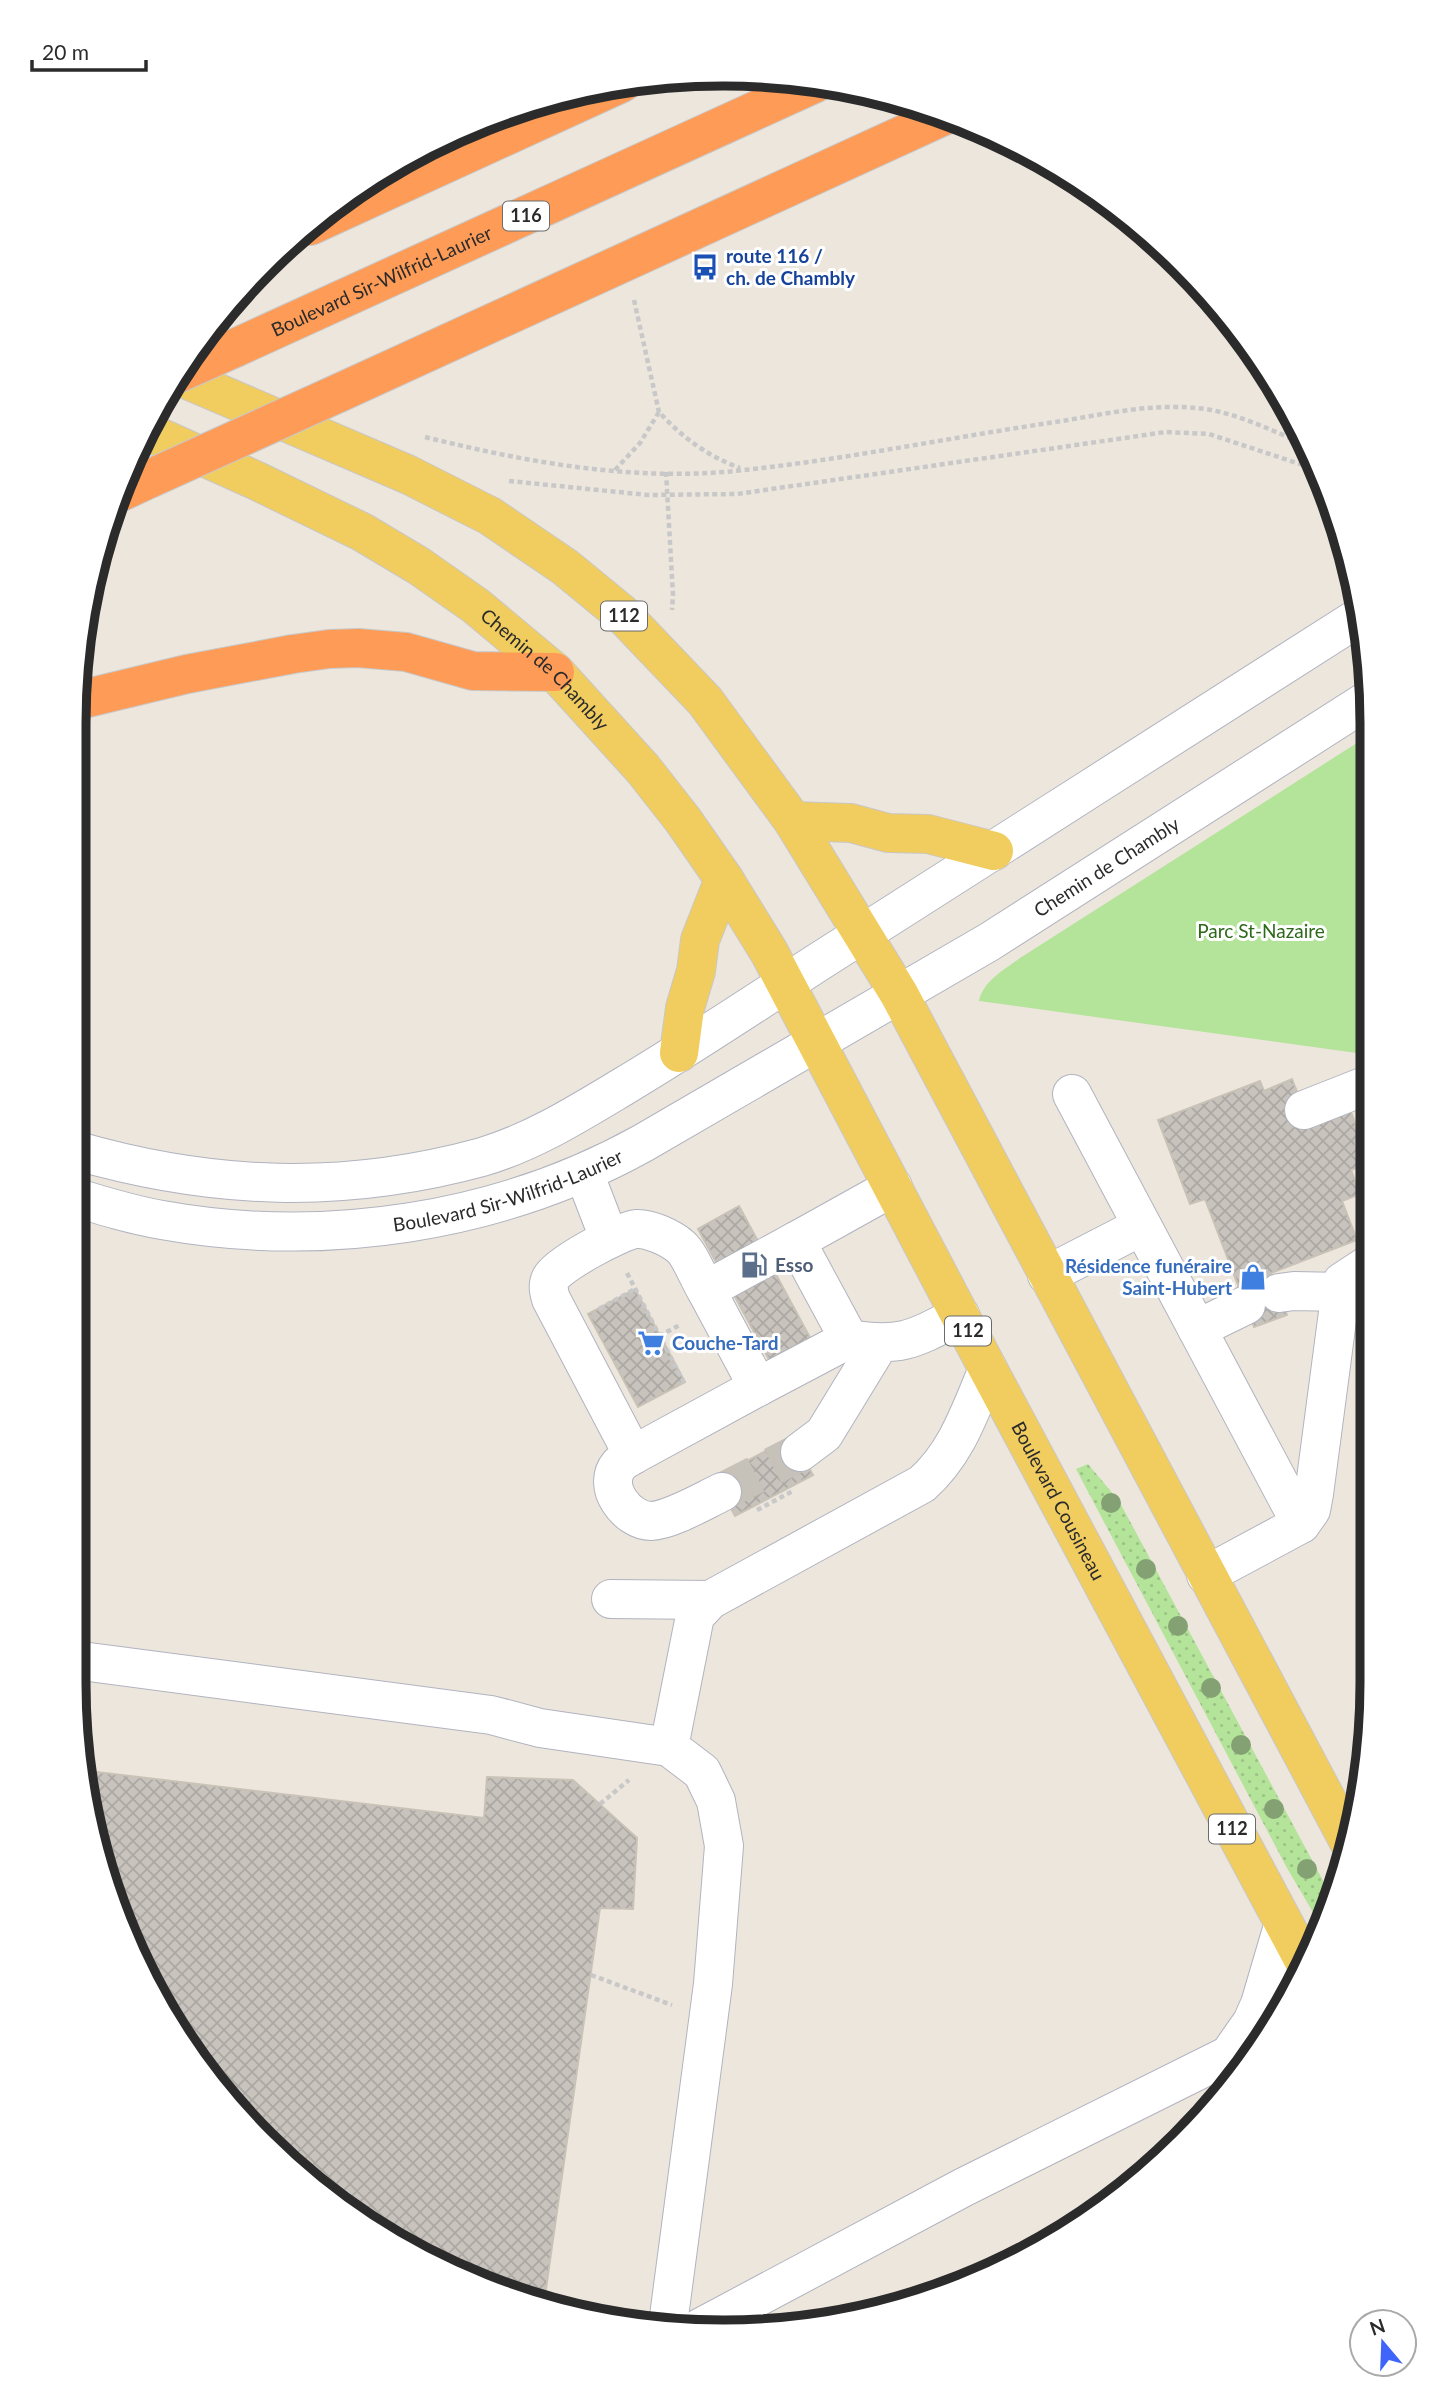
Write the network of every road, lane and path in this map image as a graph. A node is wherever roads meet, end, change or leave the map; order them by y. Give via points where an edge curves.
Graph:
1 (800, 90) edge
2 (580, 102) edge
3 (932, 121) edge
4 (345, 210) edge
5 (634, 300) dead end
6 (194, 367) edge
7 (187, 379) edge
8 (659, 412) junction
9 (154, 435) edge
10 (417, 435) dead end
11 (1295, 440) edge
12 (1306, 466) edge
13 (614, 470) junction
14 (744, 470) junction
15 (666, 472) junction
16 (500, 480) dead end
17 (134, 486) edge
18 (668, 496) junction
19 (671, 610) dead end
20 (1352, 622) edge
21 (555, 672) junction
22 (87, 698) edge
23 (1360, 705) edge
24 (793, 821) junction
25 (994, 851) junction
26 (724, 879) junction
27 (863, 933) junction
28 (786, 984) junction
29 (900, 994) junction
30 (816, 1041) junction
31 (679, 1053) junction
32 (1360, 1088) edge
33 (1072, 1094) dead end
34 (1304, 1110) dead end
35 (86, 1153) edge
36 (584, 1173) junction
37 (892, 1187) junction
38 (86, 1200) edge
39 (1142, 1226) junction
40 (609, 1238) junction
41 (796, 1241) junction
42 (1360, 1270) edge
43 (1047, 1275) junction
44 (706, 1290) junction
45 (1341, 1292) junction
46 (588, 1314) dead end
47 (960, 1315) junction
48 (1196, 1329) junction
49 (864, 1342) junction
50 (988, 1369) junction
51 (758, 1387) junction
52 (673, 1388) dead end
53 (632, 1455) junction
54 (800, 1470) joint
55 (722, 1492) tunnel mouth
56 (755, 1511) dead end
57 (1301, 1524) junction
58 (1206, 1575) junction
59 (611, 1599) dead end
60 (709, 1601) junction
61 (86, 1662) edge
62 (669, 1747) junction
63 (1343, 1830) edge
64 (1283, 1926) junction
65 (1300, 1954) edge
66 (591, 1975) dead end
67 (709, 2019) junction
68 (1244, 2050) edge
69 (1241, 2054) edge
70 (669, 2318) edge
71 (715, 2320) edge

1 - 6 highway, Boulevard Sir-Wilfrid-Laurier / 116, bridge
2 - 4 highway
3 - 17 highway, bridge
5 - 8 path
7 - 24 main road, 112 via 409,475 490,516 536,546 621,613 676,668
8 - 13 path via 640,443
8 - 14 path via 711,456
9 - 21 main road, Chemin de Chambly via 391,549 476,606
10 - 13 path via 542,462
11 - 14 path via 1214,410 1163,407
12 - 18 path via 1209,434 1166,432 771,490
13 - 15 path
14 - 15 path
15 - 18 path
16 - 18 path
18 - 19 path
20 - 25 street
21 - 22 highway via 473,671 407,652 329,649 210,669
21 - 26 main road, Chemin de Chambly via 643,769
23 - 29 street, Chemin de Chambly
24 - 25 main road via 928,834
24 - 27 main road, 112
25 - 27 street
26 - 28 main road, Chemin de Chambly / 112
26 - 31 main road via 700,940
27 - 28 street, Boulevard Sir-Wilfrid-Laurier
27 - 29 main road, 112
28 - 30 main road, Chemin de Chambly / 112
28 - 31 street, Boulevard Sir-Wilfrid-Laurier
29 - 30 street, Boulevard Sir-Wilfrid-Laurier
29 - 43 main road, 112
30 - 36 street, Boulevard Sir-Wilfrid-Laurier
30 - 37 main road, Boulevard Cousineau / 112
31 - 35 street, Boulevard Sir-Wilfrid-Laurier via 529,1139 484,1156 400,1175 304,1185 259,1183 173,1174
32 - 34 street
33 - 39 street
36 - 38 street, Boulevard Sir-Wilfrid-Laurier via 483,1206 332,1231 206,1226 161,1220
36 - 40 street
37 - 41 street
37 - 47 main road, Boulevard Cousineau / 112
39 - 43 street
39 - 48 street
40 - 44 street via 638,1229 660,1235 682,1248
40 - 53 street via 555,1273 548,1286
41 - 44 street
41 - 49 street
42 - 45 street via 1342,1282
43 - 58 main road, 112
44 - 51 street
45 - 48 street via 1294,1291 1262,1299
45 - 57 street via 1314,1494 1311,1510
46 - 52 path via 635,1289 685,1382
47 - 49 street via 905,1341
47 - 50 main road, Boulevard Cousineau / 112
48 - 57 street
49 - 51 street
49 - 54 street via 824,1434
50 - 60 street via 947,1458 922,1484
50 - 64 main road, Boulevard Cousineau / 112
51 - 53 street
53 - 55 street via 620,1464 613,1484 624,1507 640,1519 661,1519
54 - 56 path
57 - 58 street
58 - 63 main road, 112
59 - 60 street
60 - 62 street via 695,1616
61 - 62 street via 491,1715 540,1728
62 - 67 street via 702,1772 716,1801 724,1846
64 - 65 main road, Boulevard Cousineau / 112
64 - 68 street
66 - 67 path
67 - 70 street
69 - 71 street via 964,2187

